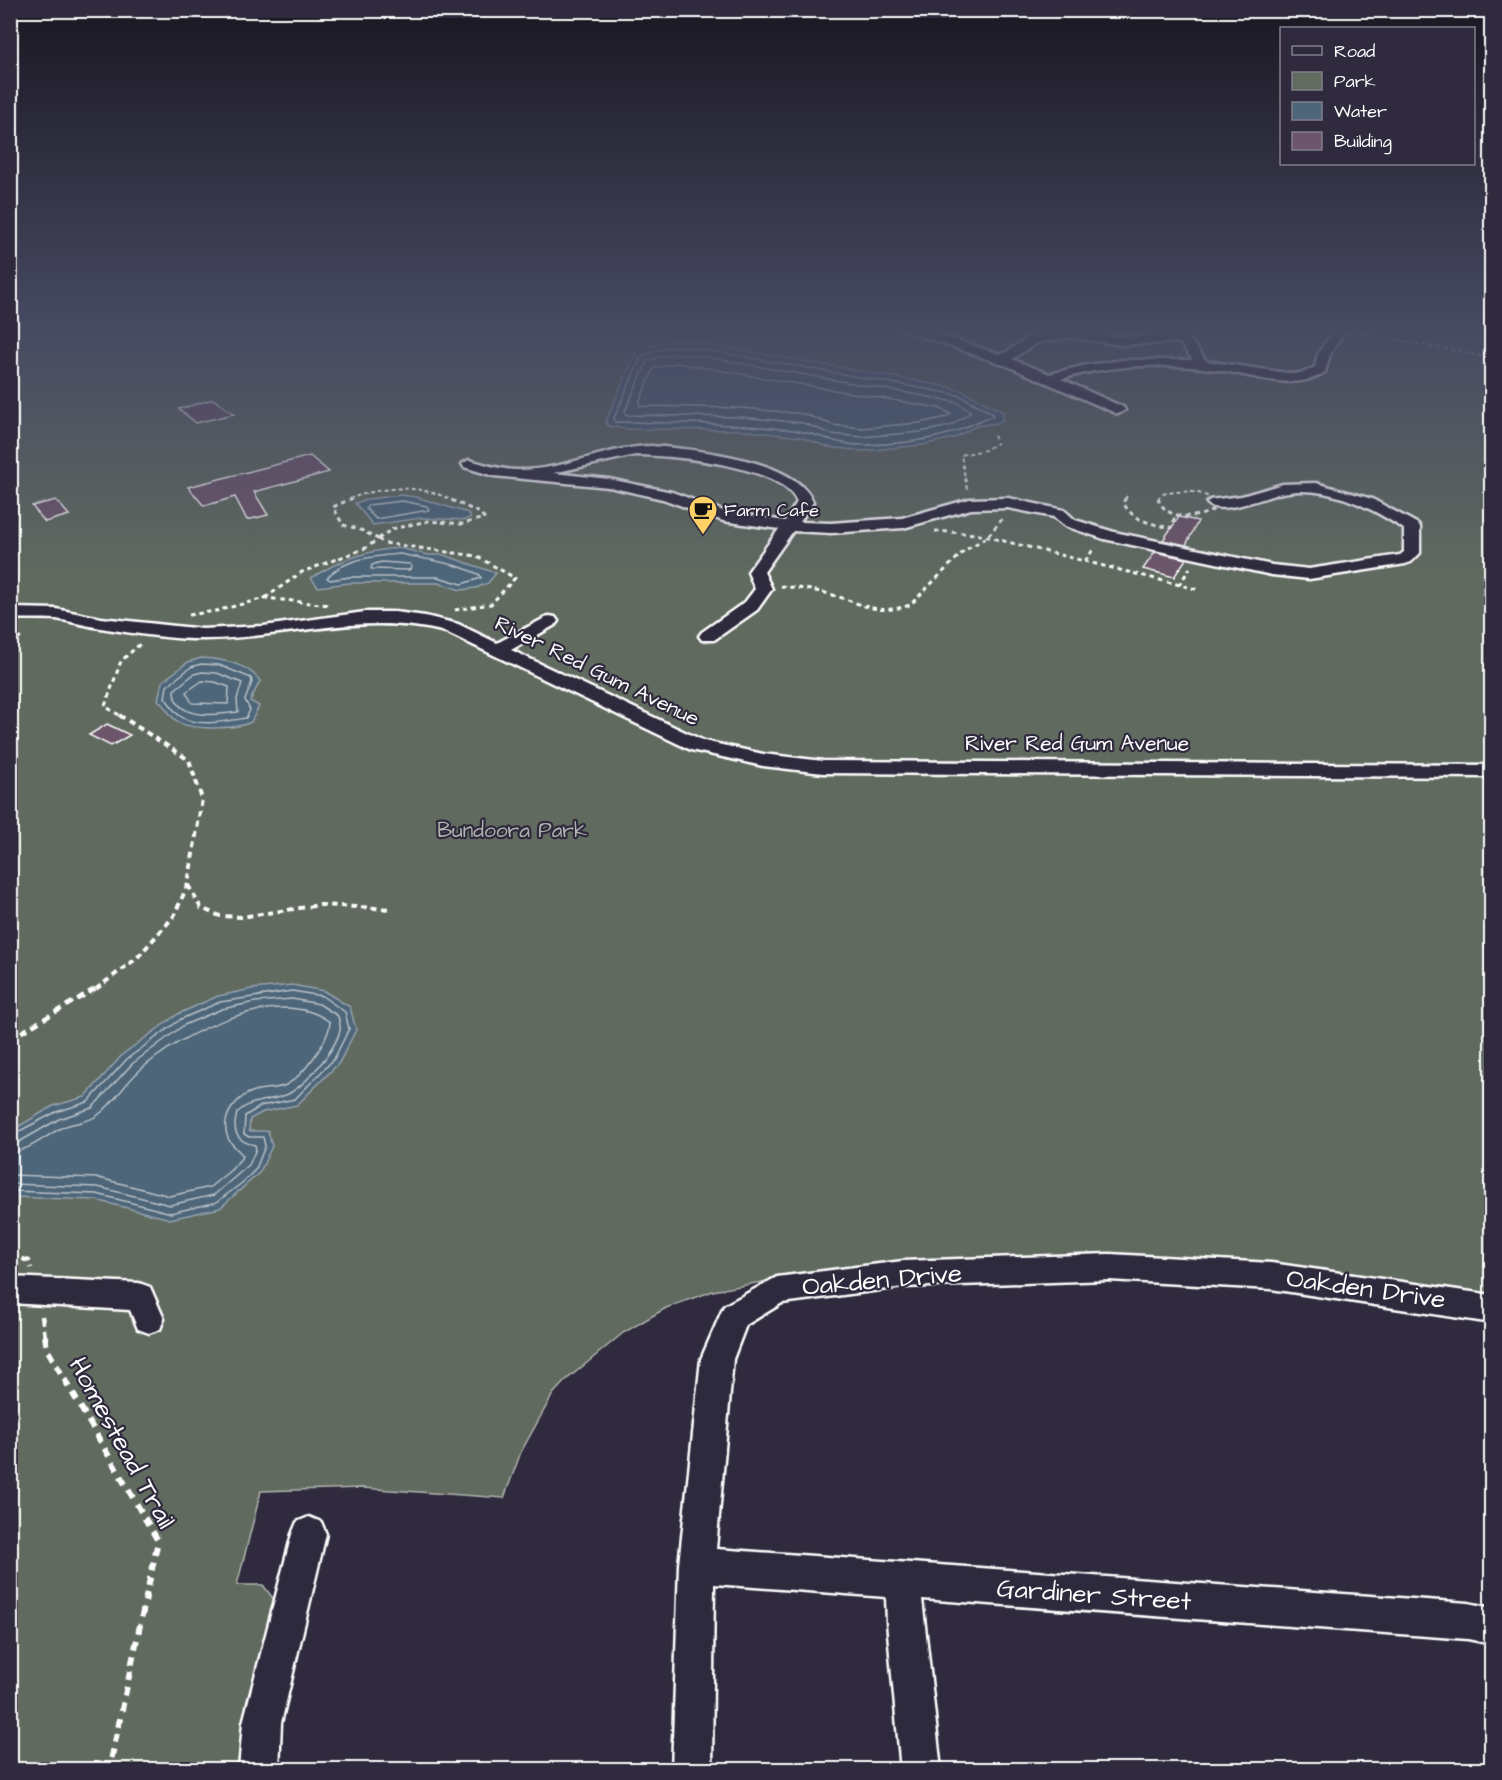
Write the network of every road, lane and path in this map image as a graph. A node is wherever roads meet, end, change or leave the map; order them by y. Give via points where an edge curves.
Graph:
1 (993, 433) dead end
2 (469, 464) dead end
3 (518, 474) junction
4 (1127, 496) dead end
5 (1215, 503) junction
6 (970, 504) junction
7 (1016, 504) junction
8 (890, 524) junction
9 (789, 525) junction
10 (1171, 528) dead end
11 (987, 537) junction
12 (378, 541) junction
13 (761, 583) junction
14 (1200, 590) dead end
15 (265, 598) junction
16 (334, 605) dead end
17 (446, 608) dead end
18 (10, 613) edge
19 (549, 621) dead end
20 (155, 630) junction
21 (24, 635) dead end
22 (708, 636) dead end
23 (10, 644) edge
24 (499, 650) junction
25 (1491, 771) edge
26 (188, 884) junction
27 (392, 909) dead end
28 (10, 1039) edge
29 (10, 1255) edge
30 (24, 1290) edge
31 (1491, 1309) edge
32 (149, 1319) dead end
33 (309, 1534) dead end
34 (697, 1565) junction
35 (904, 1581) junction
36 (1491, 1626) edge
37 (109, 1770) edge
38 (259, 1770) edge
39 (692, 1770) edge
40 (921, 1770) edge

1 - 6 path via 997,443 961,455
2 - 3 street
3 - 9 street via 609,483 667,495 723,516
3 - 9 street via 633,451 689,455 744,466 796,486 805,502
4 - 10 path via 1123,502 1128,511 1144,521
5 - 5 path via 1212,513 1182,516 1163,508 1158,498 1170,492 1191,492
5 - 7 street via 1296,487 1336,493 1368,502 1412,527 1412,553 1405,559 1309,574 1272,570 1110,536 1070,523 1059,513
6 - 7 street
6 - 8 street via 903,524
7 - 11 path
8 - 9 street via 831,528
8 - 11 path
9 - 13 street via 756,572
11 - 13 path via 964,551 910,605 892,611 862,608 814,590
11 - 14 path
12 - 12 path via 392,529 408,524 462,524 484,518 421,489 374,491 333,507 343,525 359,528
12 - 15 path via 302,572
12 - 17 path via 476,556 515,578 491,604 457,611
13 - 22 street via 764,589 751,606
15 - 16 path
15 - 20 path via 173,617
18 - 20 street, River Red Gum Avenue via 56,614
19 - 24 street
20 - 24 street, River Red Gum Avenue via 213,634 395,617 452,628
20 - 26 path via 121,661 105,706 189,760 202,798
21 - 23 path
24 - 25 street, River Red Gum Avenue via 698,746 763,760 823,766
26 - 27 path via 196,905 210,913 238,918 295,907 350,904
26 - 28 path via 174,916 137,958 95,990
29 - 30 path, Homestead Trail via 29,1261
30 - 32 street via 139,1297
30 - 37 path, Homestead Trail via 47,1349 158,1541
31 - 34 street, Oakden Drive via 1271,1276 1109,1267 903,1274 777,1290 735,1316 717,1359
33 - 38 street via 262,1723
34 - 35 street, Gardiner Street
34 - 39 street, Oakden Drive
35 - 36 street, Gardiner Street via 1468,1621
35 - 40 street

